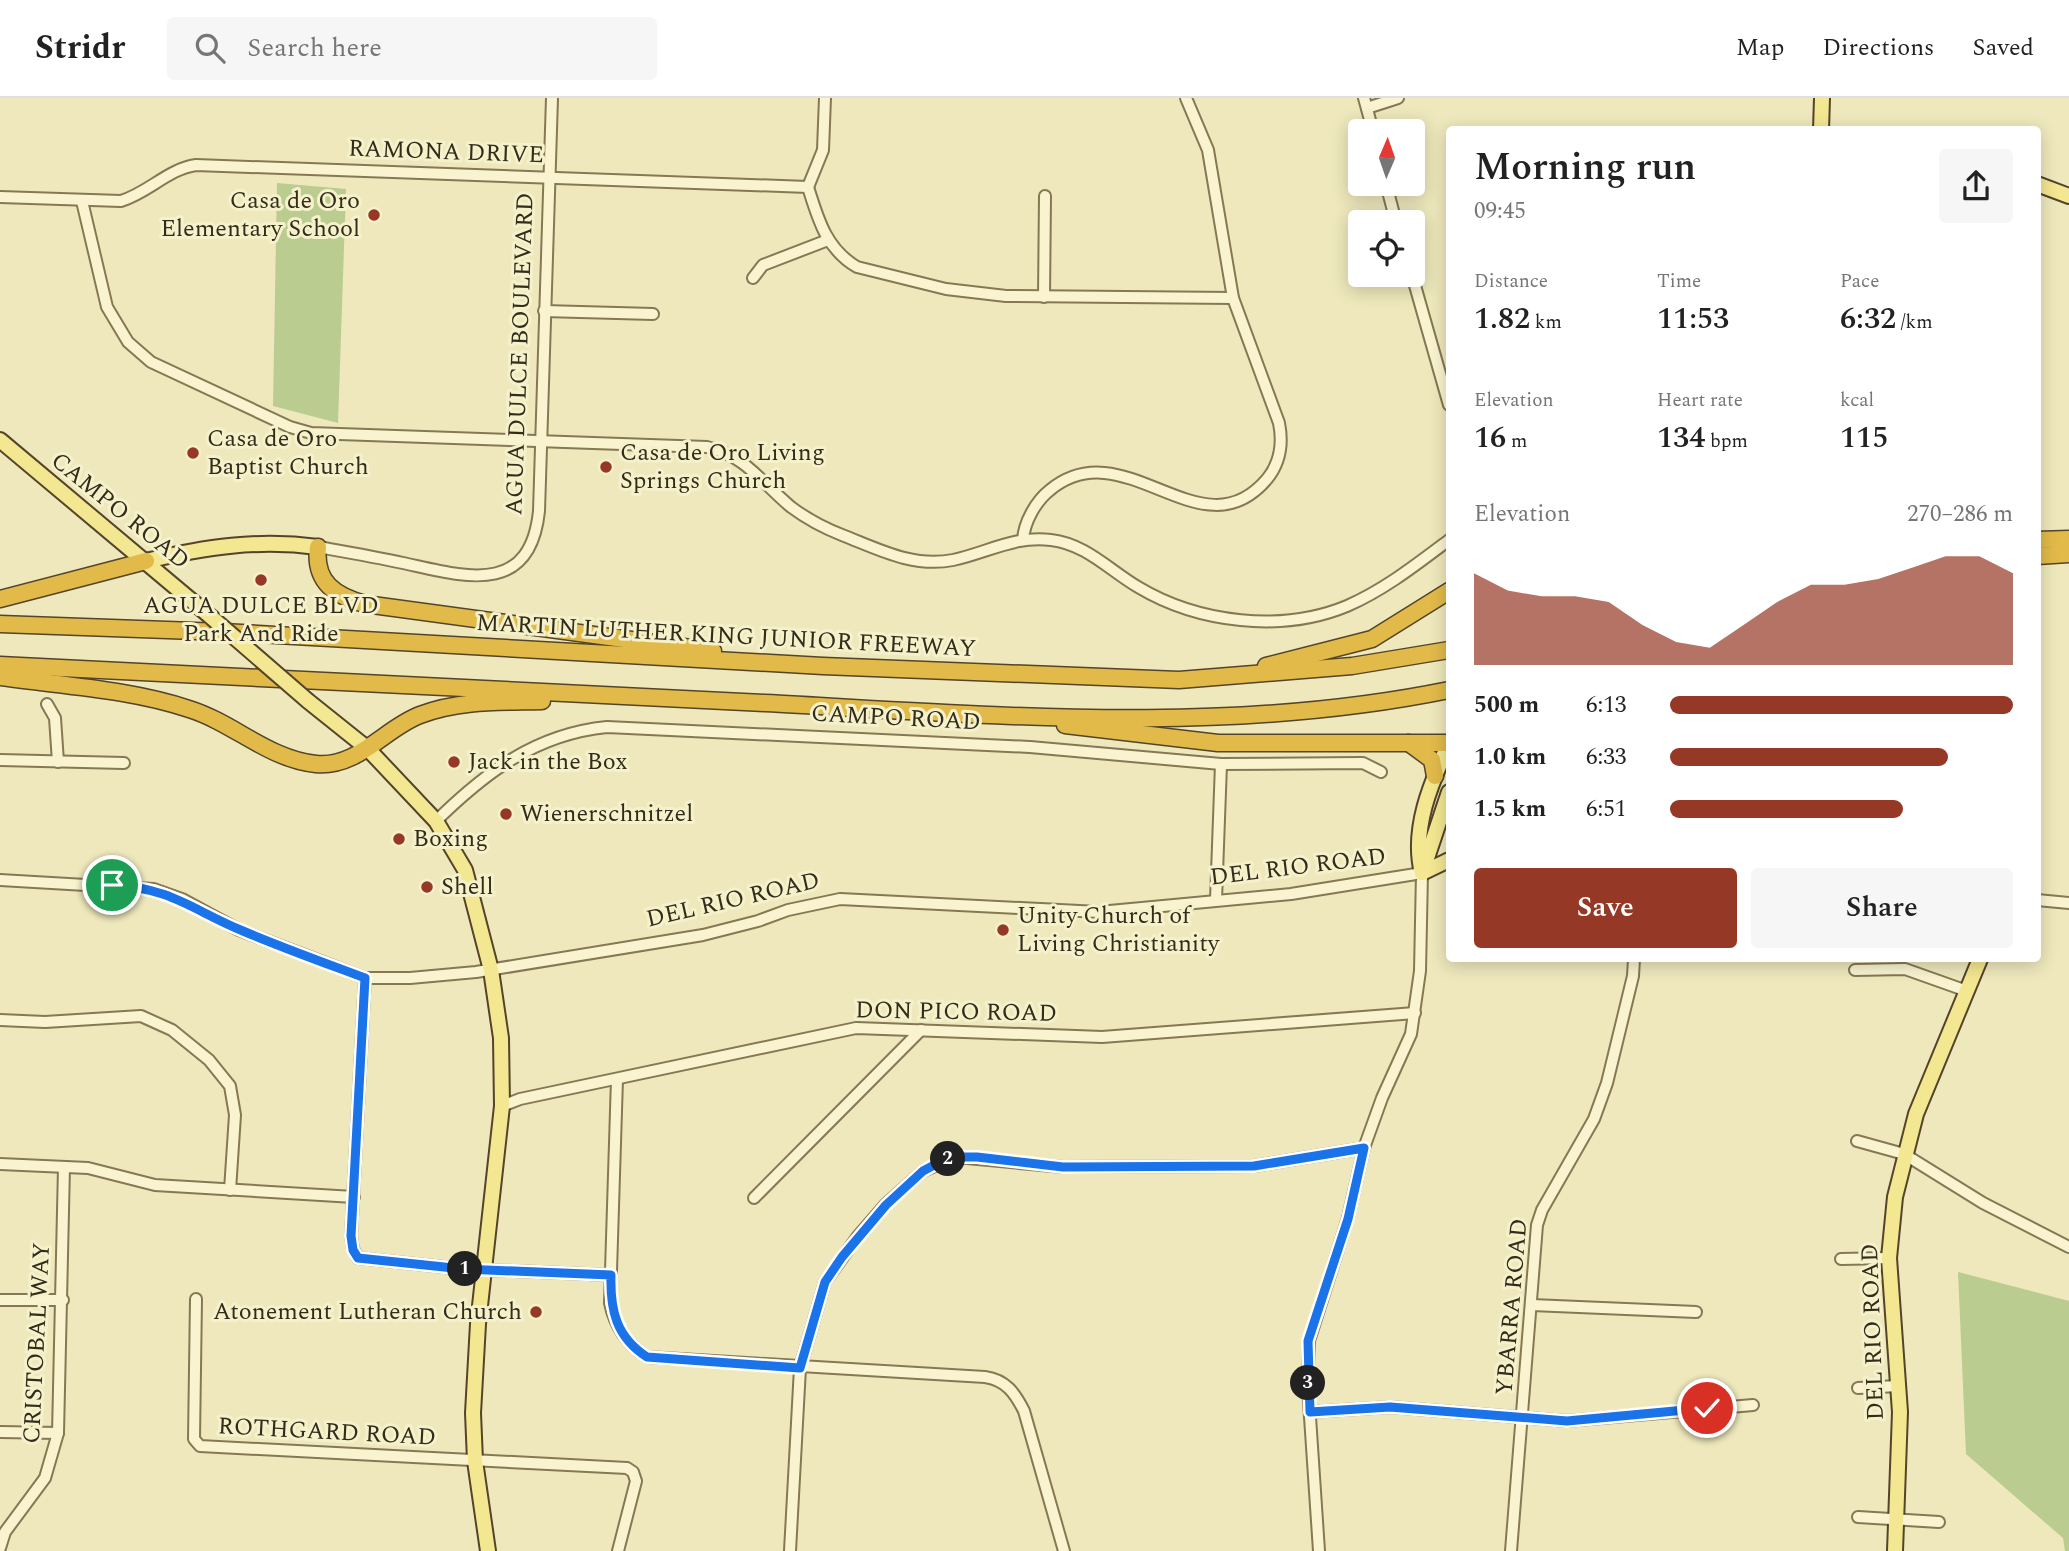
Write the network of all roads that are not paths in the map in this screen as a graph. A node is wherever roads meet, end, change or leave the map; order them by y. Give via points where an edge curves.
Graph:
1 (552, 98) edge
2 (825, 98) edge
3 (1186, 98) edge
4 (1398, 98) edge
5 (1822, 98) edge
6 (1366, 103) edge
7 (1821, 126) edge
8 (550, 177) junction
9 (2041, 186) edge
10 (808, 187) junction
11 (1045, 196) dead end
12 (2069, 196) edge
13 (0, 197) edge
14 (82, 201) junction
15 (828, 240) junction
16 (752, 278) dead end
17 (1415, 287) edge
18 (1044, 297) junction
19 (1233, 298) junction
20 (544, 311) junction
21 (653, 314) dead end
22 (1446, 394) edge
23 (0, 440) edge
24 (541, 440) junction
25 (2069, 539) edge
26 (1023, 540) junction
27 (2041, 540) edge
28 (1446, 542) edge
29 (318, 547) junction
30 (2069, 554) edge
31 (2041, 556) edge
32 (146, 561) junction
33 (1446, 593) edge
34 (0, 599) edge
35 (0, 624) edge
36 (1446, 650) edge
37 (0, 665) edge
38 (823, 666) junction
39 (0, 677) edge
40 (1201, 679) junction
41 (1446, 691) edge
42 (47, 704) dead end
43 (772, 704) junction
44 (1010, 715) junction
45 (1409, 743) junction
46 (1446, 743) edge
47 (368, 749) junction
48 (1446, 750) edge
49 (0, 760) edge
50 (58, 762) junction
51 (124, 763) dead end
52 (1221, 764) junction
53 (1381, 772) dead end
54 (1435, 776) junction
55 (1446, 801) edge
56 (436, 821) junction
57 (1446, 861) edge
58 (1422, 873) junction
59 (0, 880) edge
60 (1216, 900) junction
61 (2041, 900) edge
62 (2069, 903) edge
63 (1634, 962) edge
64 (1978, 962) edge
65 (491, 970) junction
66 (1856, 970) dead end
67 (365, 978) junction
68 (1968, 991) junction
69 (1415, 1013) junction
70 (0, 1020) edge
71 (921, 1030) junction
72 (617, 1079) junction
73 (502, 1106) junction
74 (1857, 1141) dead end
75 (1364, 1148) junction
76 (1904, 1154) junction
77 (0, 1164) edge
78 (64, 1167) junction
79 (230, 1190) junction
80 (355, 1197) junction
81 (754, 1198) dead end
82 (2069, 1247) edge
83 (1889, 1258) junction
84 (1841, 1259) dead end
85 (484, 1269) junction
86 (611, 1275) junction
87 (196, 1299) dead end
88 (0, 1300) edge
89 (63, 1300) junction
90 (1532, 1305) junction
91 (1696, 1312) dead end
92 (800, 1368) junction
93 (1898, 1386) junction
94 (1858, 1388) dead end
95 (1753, 1405) dead end
96 (1310, 1412) junction
97 (1523, 1419) junction
98 (0, 1432) edge
99 (58, 1433) junction
100 (475, 1461) junction
101 (1858, 1517) dead end
102 (1898, 1519) junction
103 (1939, 1522) dead end
104 (0, 1548) edge
105 (488, 1551) edge
106 (618, 1551) edge
107 (790, 1551) edge
108 (1064, 1551) edge
109 (1319, 1551) edge
110 (1511, 1551) edge
111 (1895, 1551) edge

1 - 8 street, AGUA DULCE BOULEVARD
2 - 10 street via 823,150
3 - 19 street via 1208,150
4 - 6 street
5 - 7 main road
8 - 10 street, RAMONA DRIVE
8 - 14 street, RAMONA DRIVE via 196,165 175,171 131,198
8 - 20 street, AGUA DULCE BOULEVARD
9 - 12 main road
10 - 15 street
11 - 18 street
13 - 14 street, RAMONA DRIVE
14 - 24 street via 110,317 128,342 151,362 311,433
15 - 16 street via 763,265
15 - 18 street via 857,267 955,290
17 - 22 street
18 - 19 street
19 - 26 street via 1280,431 1280,453 1266,479 1237,499 1204,504 1117,473 1084,472 1059,482 1043,496
20 - 21 street
20 - 24 street, AGUA DULCE BOULEVARD
23 - 32 main road, CAMPO ROAD
24 - 26 street via 719,449 743,460 810,521 913,561 953,560
24 - 29 street, AGUA DULCE BOULEVARD via 537,528 527,551 506,570 469,577
25 - 27 highway
26 - 28 street via 1072,545 1139,588 1200,611 1279,621 1347,606
29 - 32 main road, AGUA DULCE BOULEVARD via 226,544
29 - 38 highway via 323,581 337,594 365,604
30 - 31 highway
32 - 34 highway
32 - 47 main road, CAMPO ROAD, bridge
33 - 40 highway via 1372,639 1303,659
35 - 38 highway, MARTIN LUTHER KING JUNIOR FREEWAY via 237,632
36 - 40 highway, MARTIN LUTHER KING JUNIOR FREEWAY via 1352,666
37 - 43 highway
38 - 40 highway, MARTIN LUTHER KING JUNIOR FREEWAY
39 - 47 highway via 178,705 217,720 255,744 317,764
41 - 44 highway via 1338,708 1229,717
42 - 50 street via 55,718
43 - 44 highway
43 - 47 highway via 461,703 418,716
44 - 45 highway via 1205,742
45 - 46 highway
45 - 54 highway via 1432,760
47 - 56 main road, CAMPO ROAD
48 - 54 main road
49 - 50 street
50 - 51 street
52 - 53 street, CAMPO ROAD via 1363,763
52 - 56 street, CAMPO ROAD via 1030,747 607,727 542,741 513,757
52 - 60 street
54 - 58 main road via 1419,832
55 - 58 main road
56 - 65 main road, CAMPO ROAD via 465,870
57 - 58 main road, DEL RIO ROAD
58 - 60 street, DEL RIO ROAD via 1291,894
58 - 69 street
59 - 67 street, DEL RIO ROAD via 154,889 239,930
60 - 65 street, DEL RIO ROAD via 1087,912 840,899 788,909 703,935
61 - 62 street
63 - 90 street, YBARRA ROAD via 1607,1083 1594,1119 1537,1226
64 - 68 main road, DEL RIO ROAD
65 - 67 street, DEL RIO ROAD
65 - 73 main road, CAMPO ROAD via 501,1038
66 - 68 street via 1905,969
67 - 80 street
68 - 76 main road, DEL RIO ROAD
69 - 71 street, DON PICO ROAD via 1102,1037
69 - 75 street via 1411,1034
70 - 79 street via 141,1017 172,1030 209,1060 230,1086 234,1115
71 - 72 street, DON PICO ROAD via 856,1028
71 - 81 street
72 - 73 street, DON PICO ROAD
72 - 86 street
73 - 85 main road, CAMPO ROAD
74 - 76 street
75 - 92 street via 1254,1166 1063,1167 977,1157 940,1162 923,1171 886,1205 825,1282
75 - 96 street via 1348,1219 1308,1341
76 - 82 street via 1983,1203
76 - 83 main road, DEL RIO ROAD
77 - 78 street
78 - 79 street via 88,1168 155,1185
78 - 89 street, CRISTOBAL WAY
79 - 80 street
80 - 85 street via 353,1250 358,1258
83 - 84 street
83 - 93 main road, DEL RIO ROAD
85 - 86 street
85 - 100 main road, CAMPO ROAD via 472,1413
86 - 92 street via 610,1303 616,1322 632,1346 647,1357
87 - 100 street, ROTHGARD ROAD via 194,1439 200,1446
88 - 89 street
89 - 99 street, CRISTOBAL WAY
90 - 91 street
90 - 97 street, YBARRA ROAD
92 - 107 street
92 - 108 street via 985,1377 1007,1385 1024,1411
93 - 94 street
93 - 102 main road, DEL RIO ROAD
95 - 97 street via 1604,1420
96 - 97 street via 1390,1407
96 - 109 street
97 - 110 street, YBARRA ROAD
98 - 99 street
99 - 104 street, CRISTOBAL WAY via 45,1478 5,1531
100 - 105 main road, CAMPO ROAD
100 - 106 street, ROTHGARD ROAD via 631,1469 636,1481
101 - 102 street
102 - 103 street
102 - 111 main road, DEL RIO ROAD

